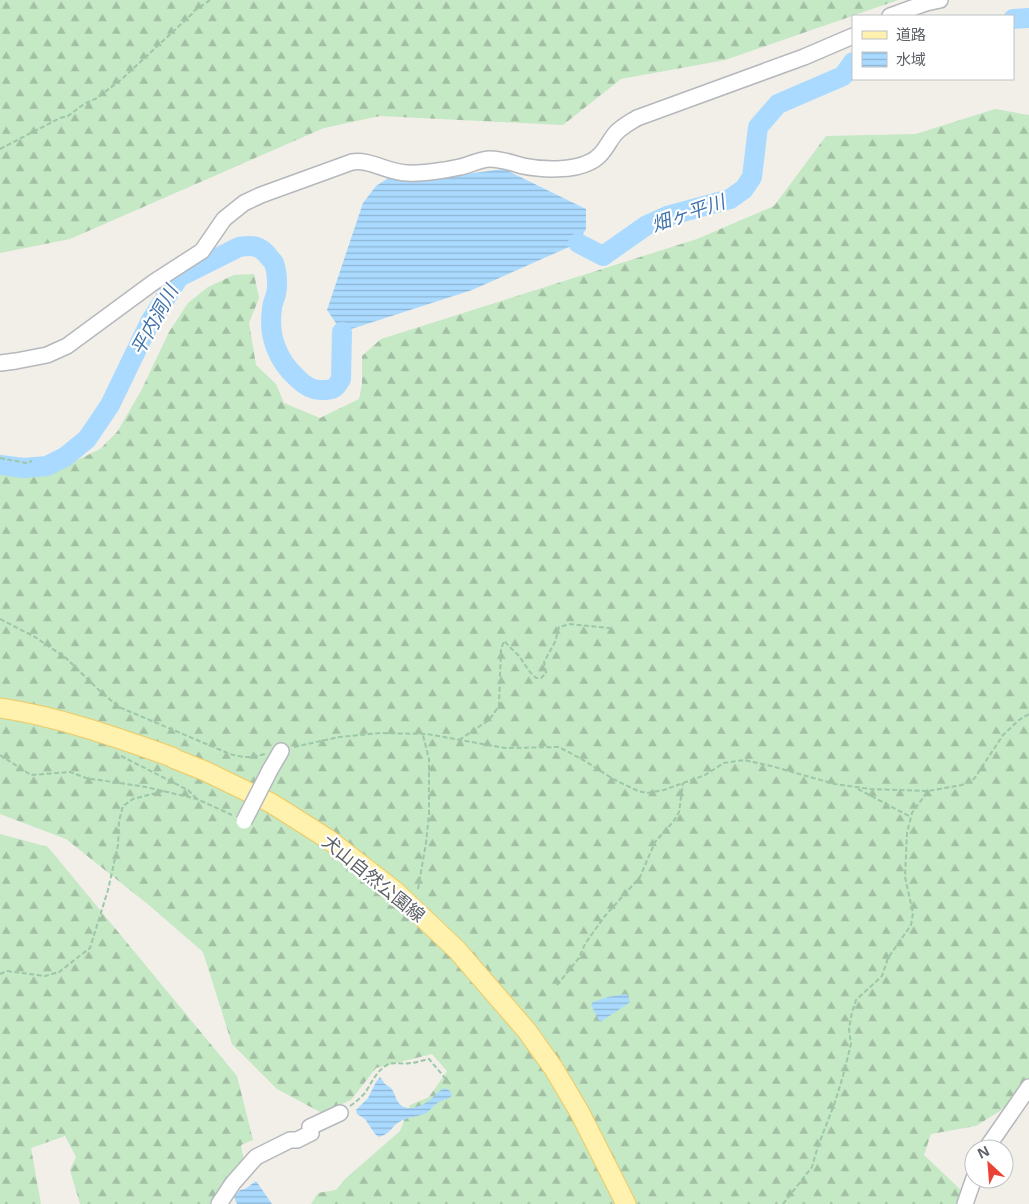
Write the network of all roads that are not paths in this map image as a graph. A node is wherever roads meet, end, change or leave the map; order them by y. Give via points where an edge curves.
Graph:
1 (940, 0) edge
2 (893, 15) edge
3 (852, 36) edge
4 (0, 363) edge
5 (0, 708) edge
6 (281, 751) road end
7 (244, 821) road end
8 (1029, 1087) edge
9 (340, 1113) road end
10 (993, 1139) edge
11 (970, 1189) edge
12 (219, 1204) edge
13 (626, 1204) edge
14 (965, 1204) edge

1 - 2 street
3 - 4 street via 637,118 616,134 599,157 575,167 550,169 488,159 459,168 407,173 361,161 262,196 244,203 224,219 202,250 67,346 46,355
5 - 13 main road, 犬山自然公園線 via 44,716 108,734 205,771 279,808 328,839 395,890 457,950 527,1031 580,1113
6 - 7 street, bridge
8 - 10 street
9 - 12 street via 310,1127 311,1133 256,1157
11 - 14 street

